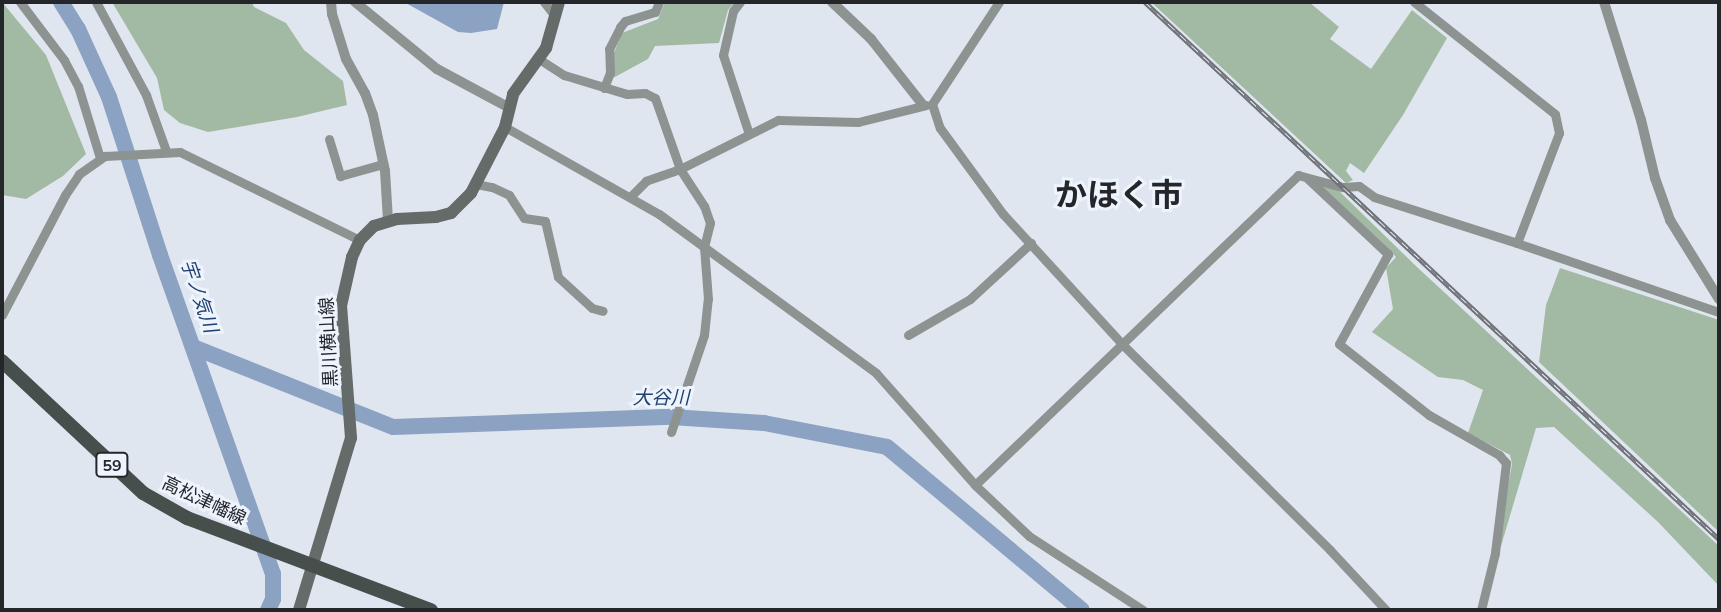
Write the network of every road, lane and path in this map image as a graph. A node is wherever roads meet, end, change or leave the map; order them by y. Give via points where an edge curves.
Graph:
1 (20, 2) edge
2 (96, 2) edge
3 (331, 2) edge
4 (355, 2) edge
5 (544, 2) edge
6 (559, 2) edge
7 (659, 2) edge
8 (740, 2) edge
9 (832, 2) edge
10 (999, 2) edge
11 (1414, 2) edge
12 (1604, 2) edge
13 (556, 17) junction
14 (539, 59) junction
15 (604, 88) junction
16 (927, 104) junction
17 (508, 107) junction
18 (505, 127) junction
19 (749, 134) junction
20 (329, 139) dead end
21 (162, 152) junction
22 (102, 157) junction
23 (383, 164) junction
24 (680, 169) junction
25 (1306, 177) junction
26 (476, 184) junction
27 (631, 196) junction
28 (388, 220) junction
29 (360, 240) junction
30 (1031, 243) junction
31 (1517, 243) junction
32 (704, 247) junction
33 (1719, 299) edge
34 (603, 311) dead end
35 (1719, 312) edge
36 (2, 315) edge
37 (908, 335) dead end
38 (1122, 344) junction
39 (2, 361) edge
40 (672, 430) dead end
41 (975, 485) junction
42 (314, 567) junction
43 (299, 610) edge
44 (431, 610) edge
45 (1143, 610) edge
46 (1386, 610) edge
47 (1481, 610) edge

1 - 22 street via 78,86
2 - 21 street via 146,96
3 - 23 street via 345,59 373,115
4 - 17 street via 437,69
5 - 13 street
6 - 13 main road
7 - 15 street via 655,12 625,21 620,27 609,49 610,72
8 - 19 street via 733,11 723,55
9 - 16 street via 872,39
10 - 16 street
11 - 31 street via 1555,114 1559,133
12 - 33 street via 1670,220
13 - 14 main road
14 - 15 street via 564,75
14 - 17 main road
15 - 24 street via 655,98
16 - 19 street via 858,121 778,120
16 - 30 street via 1003,214
17 - 18 main road
18 - 26 main road
18 - 27 street
19 - 24 street
20 - 23 street via 340,176
21 - 22 street
21 - 29 street via 180,152
22 - 36 street via 79,174 65,195
23 - 28 street
24 - 27 street via 646,181
24 - 32 street via 710,223
25 - 31 street via 1342,187 1359,186 1374,197
25 - 38 street via 1293,179
25 - 47 street via 1388,254 1339,344 1429,415 1487,447 1506,463 1495,553
26 - 28 main road via 451,213
26 - 34 street via 509,195 524,218 545,221 558,276 592,308
27 - 32 street
28 - 29 main road
29 - 42 main road, 黒川横山線 via 341,306 350,419 347,455
30 - 37 street via 970,299
30 - 38 street
31 - 35 street
32 - 40 street via 708,299 704,335
32 - 41 street via 876,373
38 - 41 street
38 - 46 street
39 - 42 main road, 高松津幡線 / 59 via 143,494 187,519
41 - 45 street via 1029,536
42 - 43 main road, 黒川横山線
42 - 44 main road, 高松津幡線 / 59

